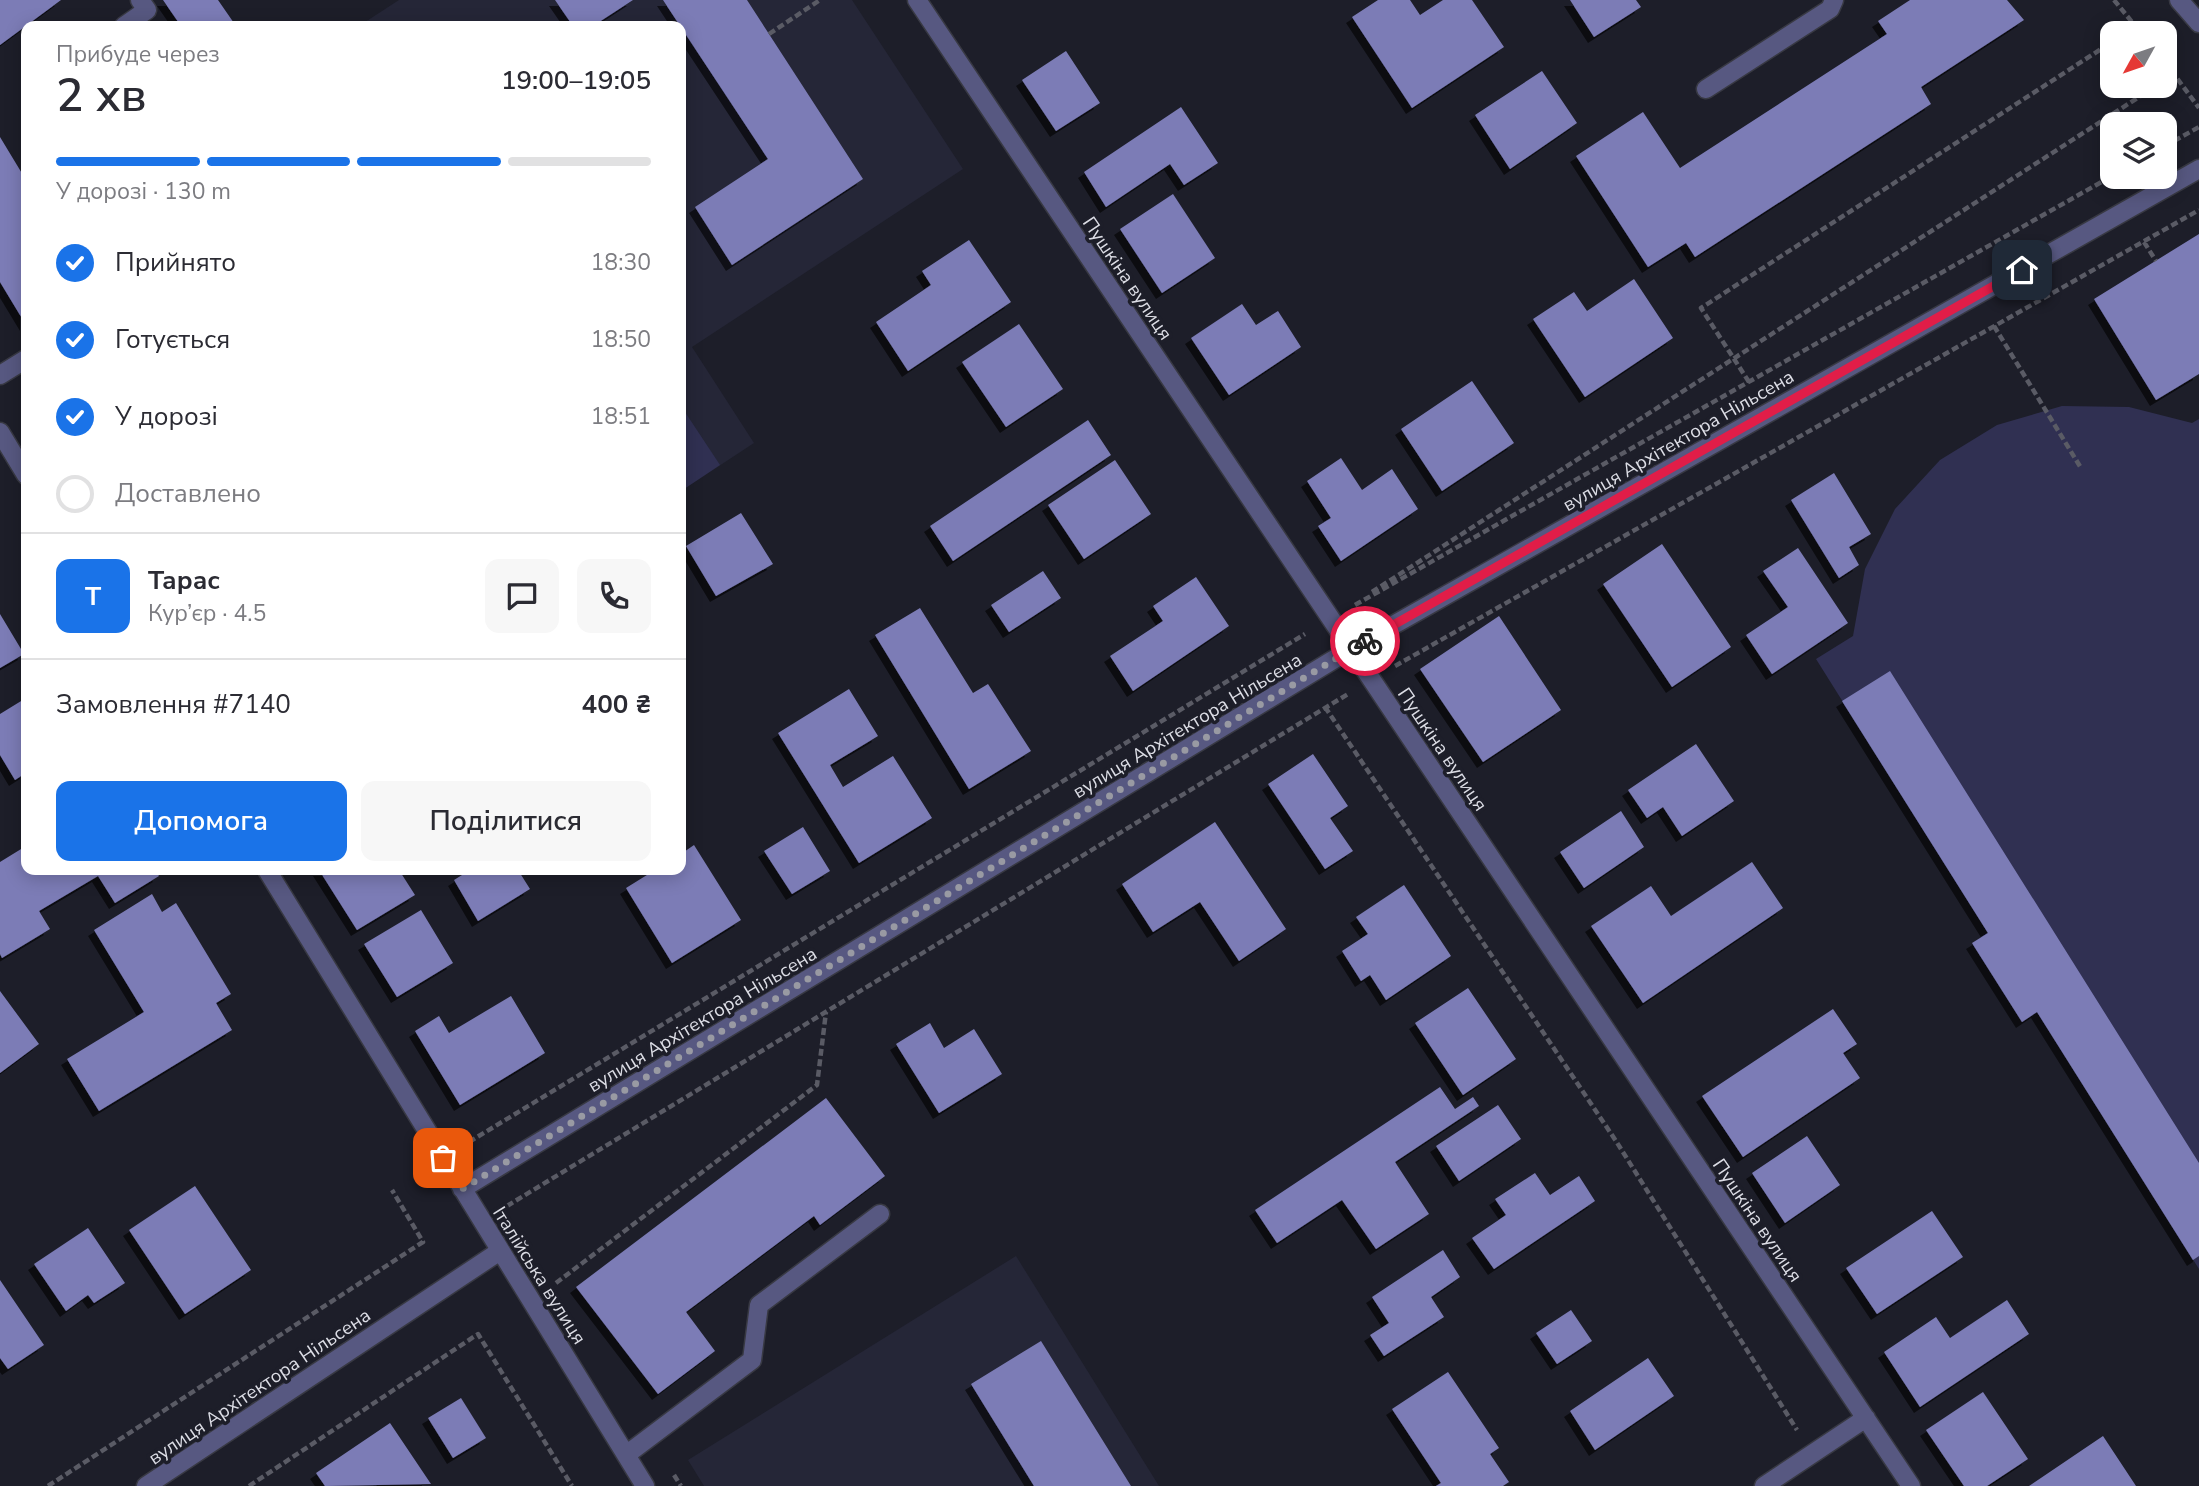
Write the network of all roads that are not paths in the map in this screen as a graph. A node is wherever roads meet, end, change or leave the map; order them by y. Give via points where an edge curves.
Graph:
1 (140, 0) edge
2 (917, 0) edge
3 (1834, 0) edge
4 (2179, 0) edge
5 (131, 21) edge
6 (2199, 23) edge
7 (1706, 89) dead end
8 (2199, 169) edge
9 (21, 362) edge
10 (0, 375) edge
11 (0, 432) edge
12 (21, 467) edge
13 (1351, 649) junction
14 (270, 875) edge
15 (462, 1189) junction
16 (880, 1214) dead end
17 (500, 1251) junction
18 (1866, 1418) junction
19 (626, 1455) junction
20 (146, 1486) edge
21 (645, 1486) edge
22 (1764, 1486) edge
23 (1911, 1486) edge

1 - 5 street via 147,10
2 - 13 street, Пушкіна вулиця
3 - 7 street via 1830,9
4 - 6 street
8 - 13 street, вулиця Архітектора Нільсена
9 - 10 street
11 - 12 street
13 - 15 street, вулиця Архітектора Нільсена
13 - 18 street, Пушкіна вулиця
14 - 15 street, Італійська вулиця
15 - 17 street, Італійська вулиця
16 - 19 street via 759,1306 752,1360
17 - 19 street, Італійська вулиця
17 - 20 street, вулиця Архітектора Нільсена
18 - 22 street
18 - 23 street, Пушкіна вулиця
19 - 21 street, Італійська вулиця

